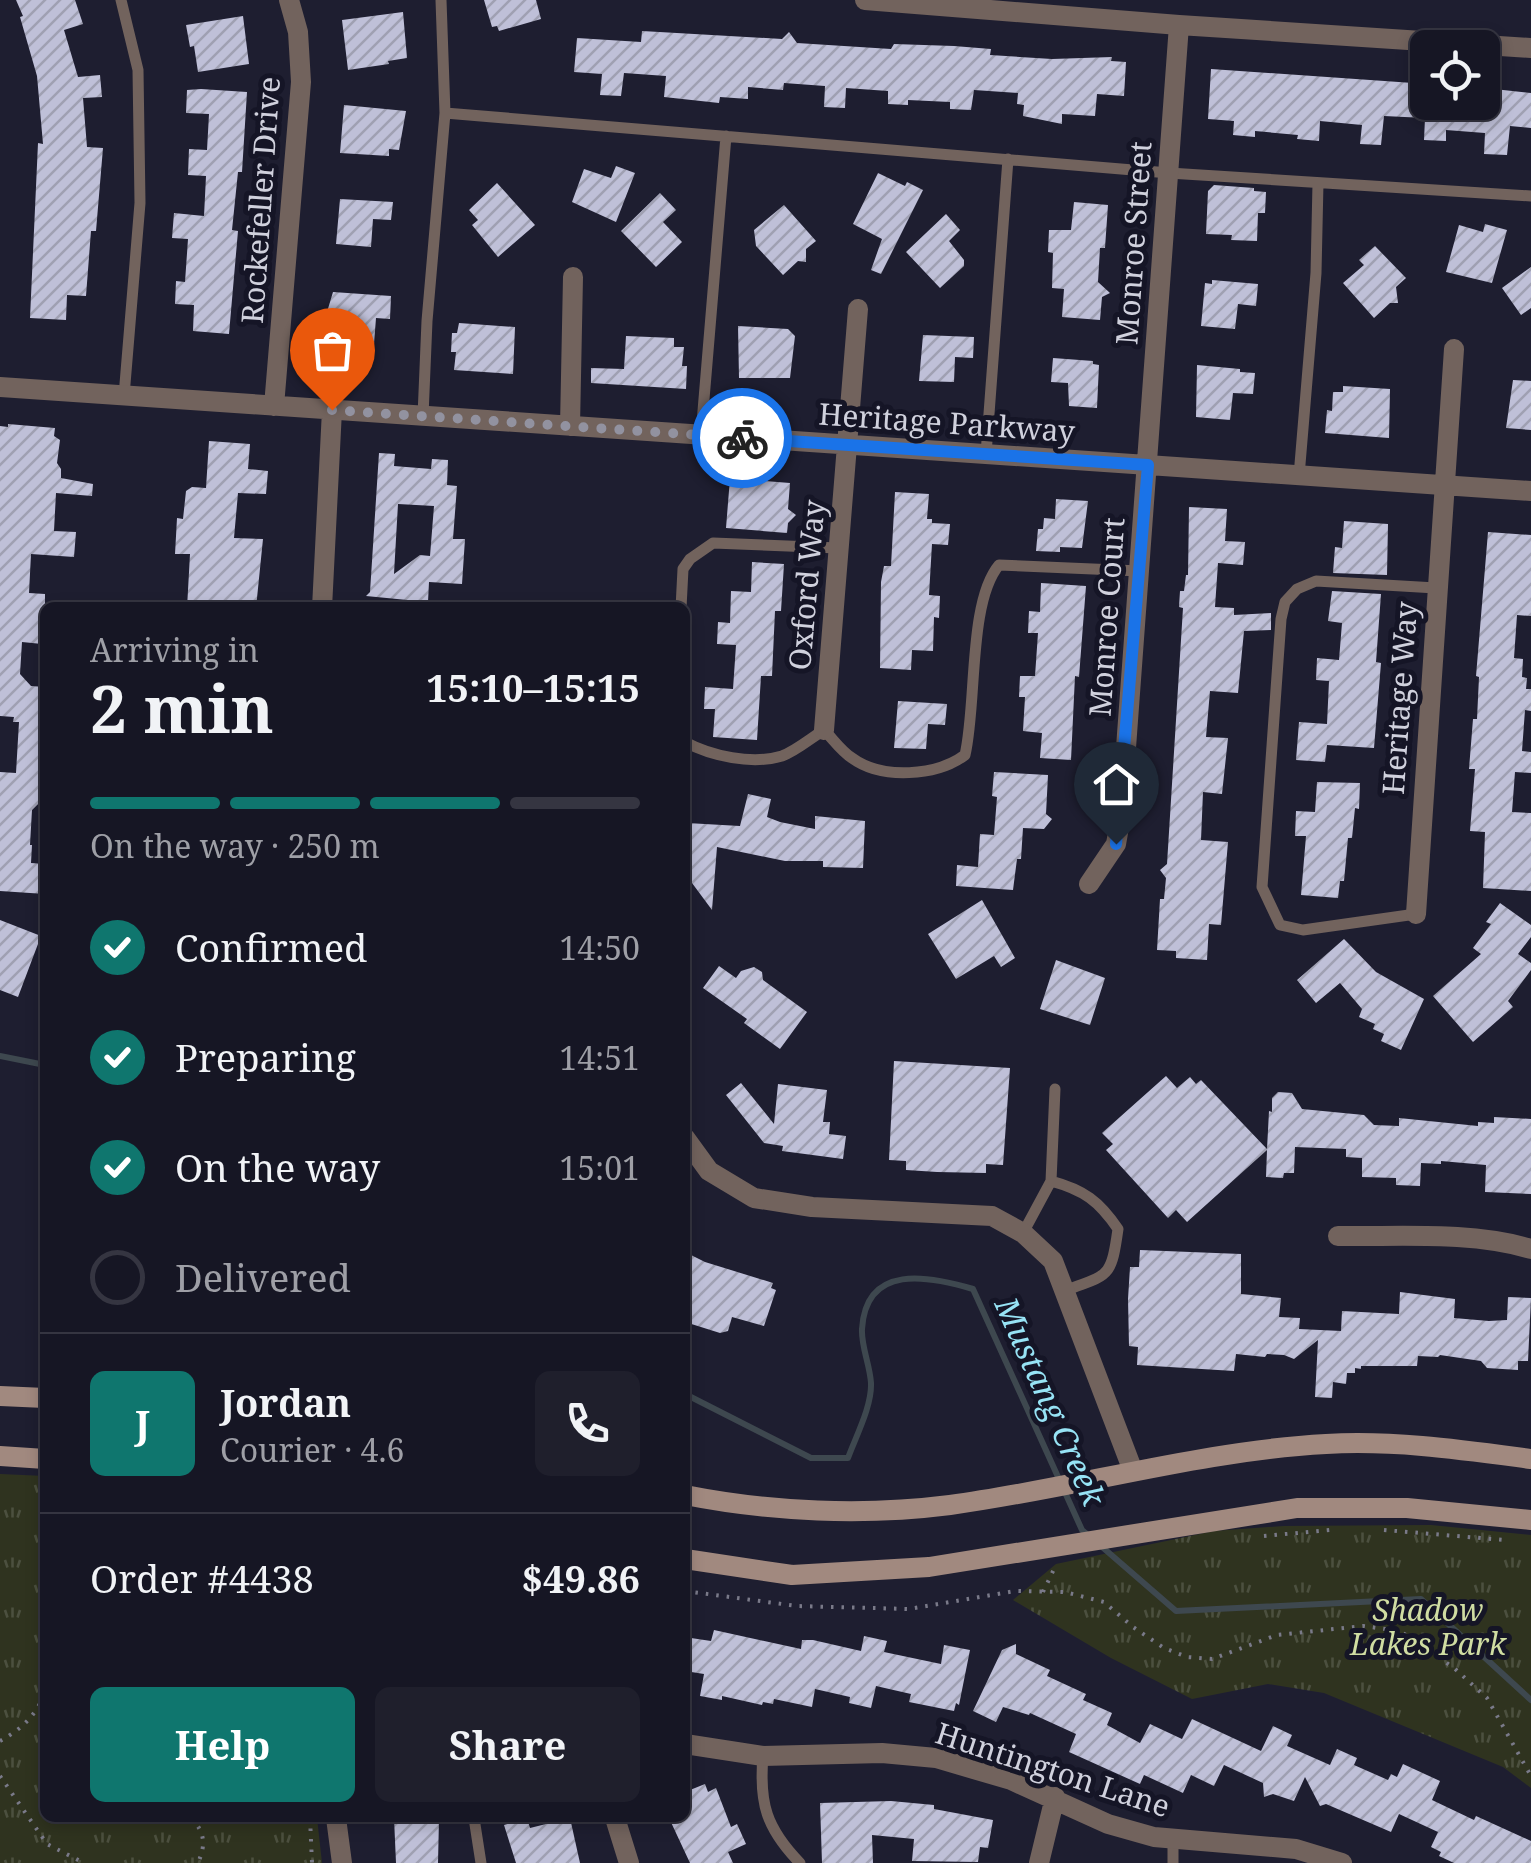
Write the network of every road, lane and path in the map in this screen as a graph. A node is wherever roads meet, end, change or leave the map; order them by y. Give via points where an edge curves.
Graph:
1 (121, 0) edge
2 (289, 0) edge
3 (441, 0) edge
4 (865, 0) edge
5 (1179, 25) junction
6 (1531, 48) edge
7 (445, 113) junction
8 (726, 136) junction
9 (1008, 159) junction
10 (1169, 173) junction
11 (1318, 183) junction
12 (1531, 196) edge
13 (573, 277) dead end
14 (858, 309) dead end
15 (1454, 349) dead end
16 (0, 388) edge
17 (124, 396) junction
18 (274, 406) junction
19 (332, 410) junction
20 (423, 416) junction
21 (570, 426) junction
22 (701, 435) junction
23 (849, 445) junction
24 (986, 454) junction
25 (1148, 465) junction
26 (1299, 476) junction
27 (1443, 485) junction
28 (1531, 491) edge
29 (838, 548) junction
30 (1140, 570) junction
31 (1436, 588) junction
32 (322, 602) edge
33 (682, 602) edge
34 (824, 730) junction
35 (690, 745) edge
36 (1089, 884) dead end
37 (1416, 914) joint
38 (1056, 1089) dead end
39 (690, 1145) edge
40 (1051, 1181) junction
41 (1024, 1233) junction
42 (1338, 1236) dead end
43 (1531, 1249) edge
44 (1064, 1291) junction
45 (0, 1396) edge
46 (40, 1398) edge
47 (0, 1456) edge
48 (1531, 1458) edge
49 (40, 1459) edge
50 (1133, 1471) junction
51 (690, 1496) edge
52 (1531, 1520) edge
53 (1376, 1528) dead end
54 (1331, 1530) dead end
55 (1252, 1538) dead end
56 (1510, 1540) dead end
57 (1053, 1559) junction
58 (690, 1560) edge
59 (690, 1592) edge
60 (1043, 1592) junction
61 (40, 1705) edge
62 (0, 1742) edge
63 (690, 1745) edge
64 (763, 1756) junction
65 (0, 1776) edge
66 (1531, 1776) edge
67 (1055, 1797) junction
68 (195, 1822) edge
69 (310, 1822) edge
70 (337, 1822) edge
71 (475, 1822) edge
72 (616, 1822) edge
73 (1174, 1838) junction
74 (84, 1863) edge
75 (198, 1863) edge
76 (312, 1863) edge
77 (342, 1863) edge
78 (482, 1863) edge
79 (628, 1863) edge
80 (800, 1863) edge
81 (1039, 1863) edge
82 (1174, 1863) edge
83 (1342, 1863) edge

1 - 17 lane via 138,70 140,203
2 - 18 street, Rockefeller Drive via 301,82
3 - 7 lane
4 - 5 street
5 - 6 street
5 - 10 street, Monroe Street
7 - 8 lane
7 - 20 lane
8 - 9 lane
8 - 22 lane
9 - 10 lane
9 - 24 lane
10 - 11 lane
10 - 25 street, Monroe Street
11 - 12 lane
11 - 26 lane
13 - 21 street
14 - 23 street, Oxford Way
15 - 27 street, Heritage Way
16 - 17 street, Heritage Parkway
17 - 18 street, Heritage Parkway
18 - 19 street, Heritage Parkway
19 - 20 street, Heritage Parkway
19 - 32 street
20 - 21 street, Heritage Parkway
21 - 22 street, Heritage Parkway
22 - 23 street, Heritage Parkway
23 - 24 street, Heritage Parkway
23 - 29 street, Oxford Way
24 - 25 street, Heritage Parkway
25 - 26 street, Heritage Parkway
25 - 30 street, Monroe Court
26 - 27 street, Heritage Parkway
27 - 28 street, Heritage Parkway
27 - 31 street, Heritage Way
29 - 33 lane via 713,544 684,569
29 - 34 street, Oxford Way
30 - 34 lane via 999,565 981,607 965,755 951,766 882,770 857,762
30 - 36 street, Monroe Court via 1121,816 1116,844
31 - 37 street, Heritage Way
31 - 37 lane via 1316,581 1286,602 1262,886 1280,926 1303,930
34 - 35 lane via 782,756 766,758 728,757
38 - 40 lane
39 - 41 street via 709,1171 754,1198 992,1216
40 - 41 lane
40 - 44 lane via 1080,1189 1118,1230 1114,1263 1105,1276
41 - 44 street via 1053,1261
42 - 43 street via 1464,1239
44 - 50 street
45 - 46 main road
47 - 49 main road
48 - 50 main road via 1378,1442
50 - 51 main road via 949,1505 855,1511
52 - 57 main road via 1407,1508 1297,1508 1148,1532
53 - 56 path
54 - 55 path
57 - 58 main road via 792,1575
57 - 60 path
59 - 60 path via 797,1606 909,1609
60 - 66 path via 1104,1602 1164,1648 1187,1657 1212,1659 1277,1635 1363,1626 1400,1631 1488,1698
61 - 62 path via 25,1728
63 - 64 street, Huntington Lane
64 - 67 street, Huntington Lane via 936,1758
64 - 80 lane via 766,1814 780,1843
65 - 74 path via 47,1844
67 - 73 street, Huntington Lane via 1108,1824
67 - 81 street
68 - 75 path via 205,1847
69 - 76 path
70 - 77 street
71 - 78 lane
72 - 79 street
73 - 82 lane
73 - 83 street, Huntington Lane via 1296,1849

